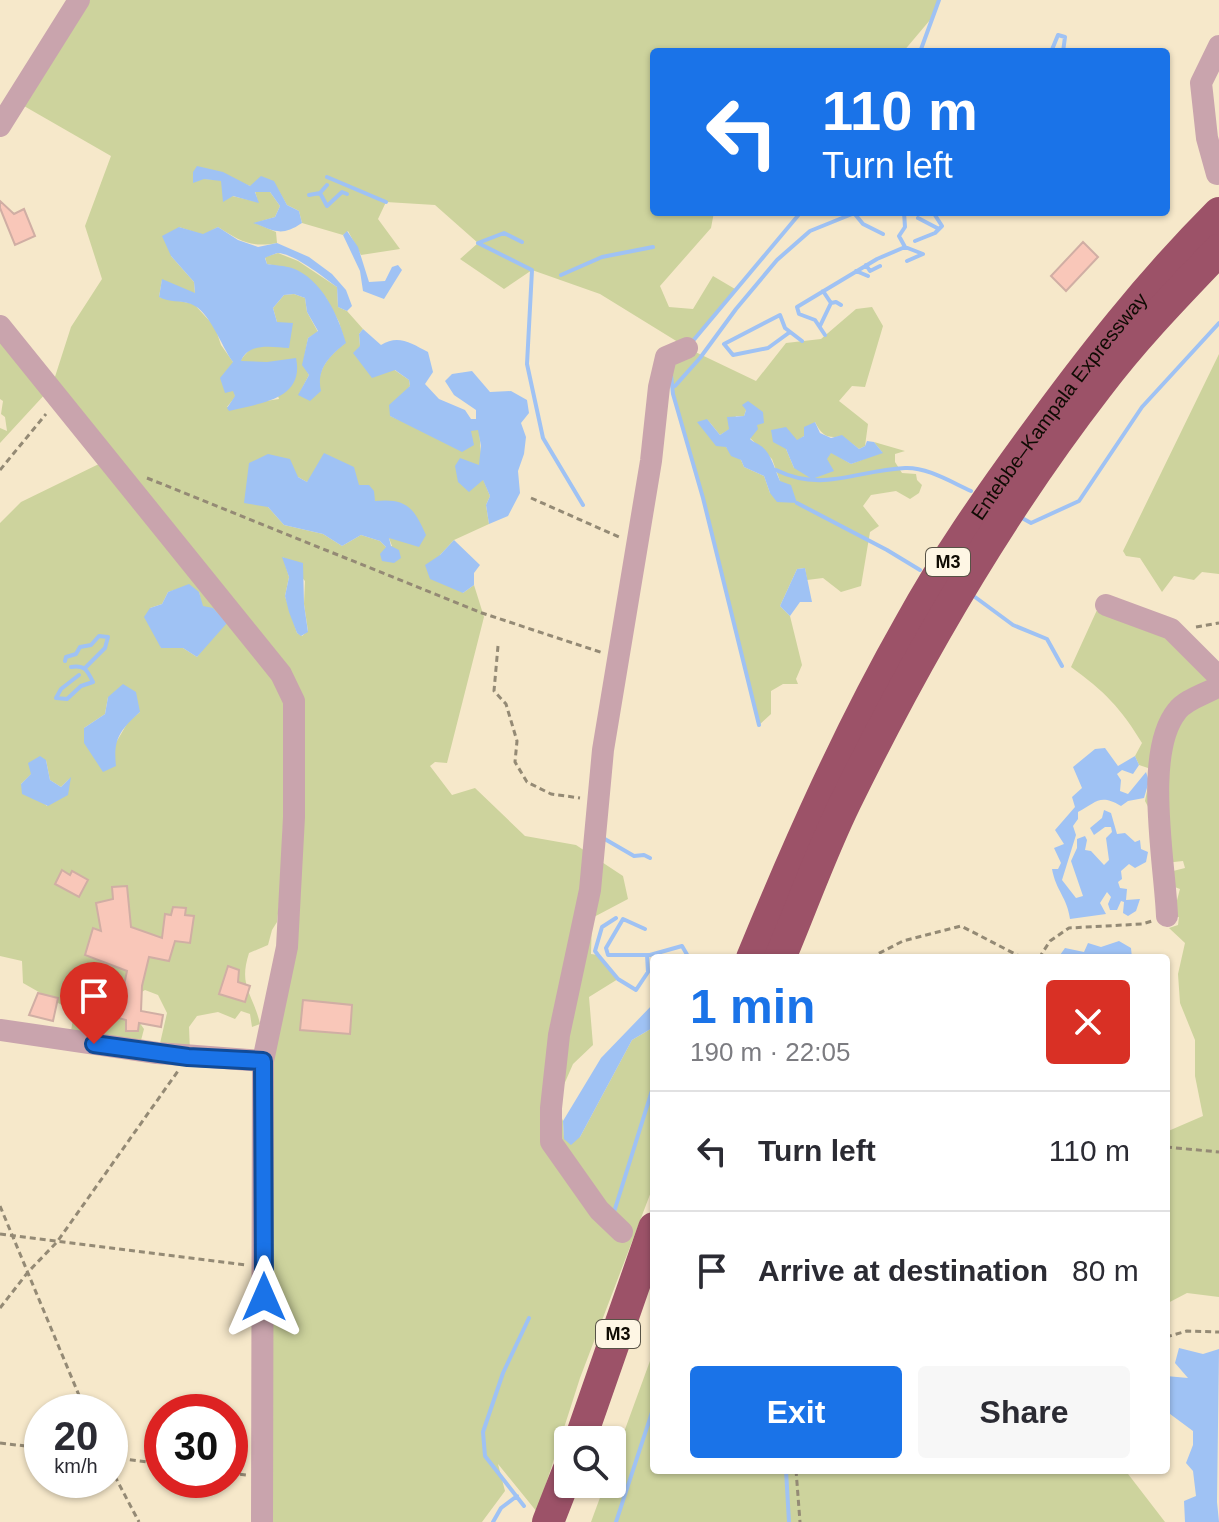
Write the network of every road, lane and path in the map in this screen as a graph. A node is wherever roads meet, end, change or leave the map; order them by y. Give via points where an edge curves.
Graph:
1 (79, 0) edge
2 (1219, 46) edge
3 (0, 126) edge
4 (1217, 174) dead end
5 (1219, 213) edge
6 (1219, 250) edge
7 (0, 326) edge
8 (687, 348) dead end
9 (58, 398) junction
10 (112, 465) junction
11 (0, 470) edge
12 (531, 498) dead end
13 (637, 545) junction
14 (1106, 605) dead end
15 (1219, 623) edge
16 (1180, 638) junction
17 (498, 646) dead end
18 (618, 658) junction
19 (1219, 677) edge
20 (1219, 686) edge
21 (598, 808) junction
22 (1167, 916) joint
23 (754, 954) edge
24 (782, 954) edge
25 (878, 954) edge
26 (1015, 954) edge
27 (1042, 954) edge
28 (0, 1030) edge
29 (188, 1057) junction
30 (263, 1061) junction
31 (1170, 1147) edge
32 (1219, 1152) edge
33 (0, 1206) edge
34 (622, 1232) dead end
35 (0, 1234) edge
36 (12, 1236) junction
37 (650, 1239) edge
38 (57, 1242) junction
39 (264, 1267) junction
40 (28, 1272) junction
41 (650, 1306) edge
42 (0, 1308) edge
43 (1219, 1332) edge
44 (1170, 1336) edge
45 (79, 1394) edge
46 (585, 1426) edge
47 (607, 1426) edge
48 (0, 1443) edge
49 (24, 1446) edge
50 (796, 1474) edge
51 (126, 1498) edge
52 (557, 1498) edge
53 (581, 1498) edge
54 (139, 1522) edge
55 (262, 1522) edge
56 (548, 1522) edge
57 (572, 1522) edge
58 (800, 1522) edge

1 - 3 street
2 - 4 street via 1201,83
5 - 23 highway, Entebbe–Kampala Expressway / M3 via 1108,336 978,512 910,622 855,727
6 - 24 highway, Entebbe–Kampala Expressway / M3 via 1099,384 980,554 846,802
7 - 9 street
8 - 13 street via 666,357
9 - 10 street
9 - 11 path
10 - 18 path via 482,613
10 - 30 street via 281,674 294,701 287,947
12 - 13 path
13 - 18 street
14 - 16 street via 1165,625
15 - 16 path via 1196,626
16 - 19 street
17 - 21 path via 494,691 506,704 517,741 515,762 527,782
18 - 21 street
20 - 22 street via 1175,712 1162,744 1160,841
21 - 34 street via 590,890 559,1035 551,1142 599,1210
22 - 27 path via 1142,924 1069,928
25 - 26 path via 903,941 961,926
28 - 29 street
29 - 30 street
29 - 38 path
30 - 39 street
31 - 32 path
33 - 36 path
35 - 36 path
36 - 38 path
36 - 40 path
37 - 46 highway, M3
38 - 39 path
38 - 40 path
39 - 55 street
40 - 42 path
40 - 45 path
41 - 47 highway, M3
43 - 44 path
48 - 49 path
50 - 58 path
51 - 54 path
52 - 56 highway
53 - 57 highway

